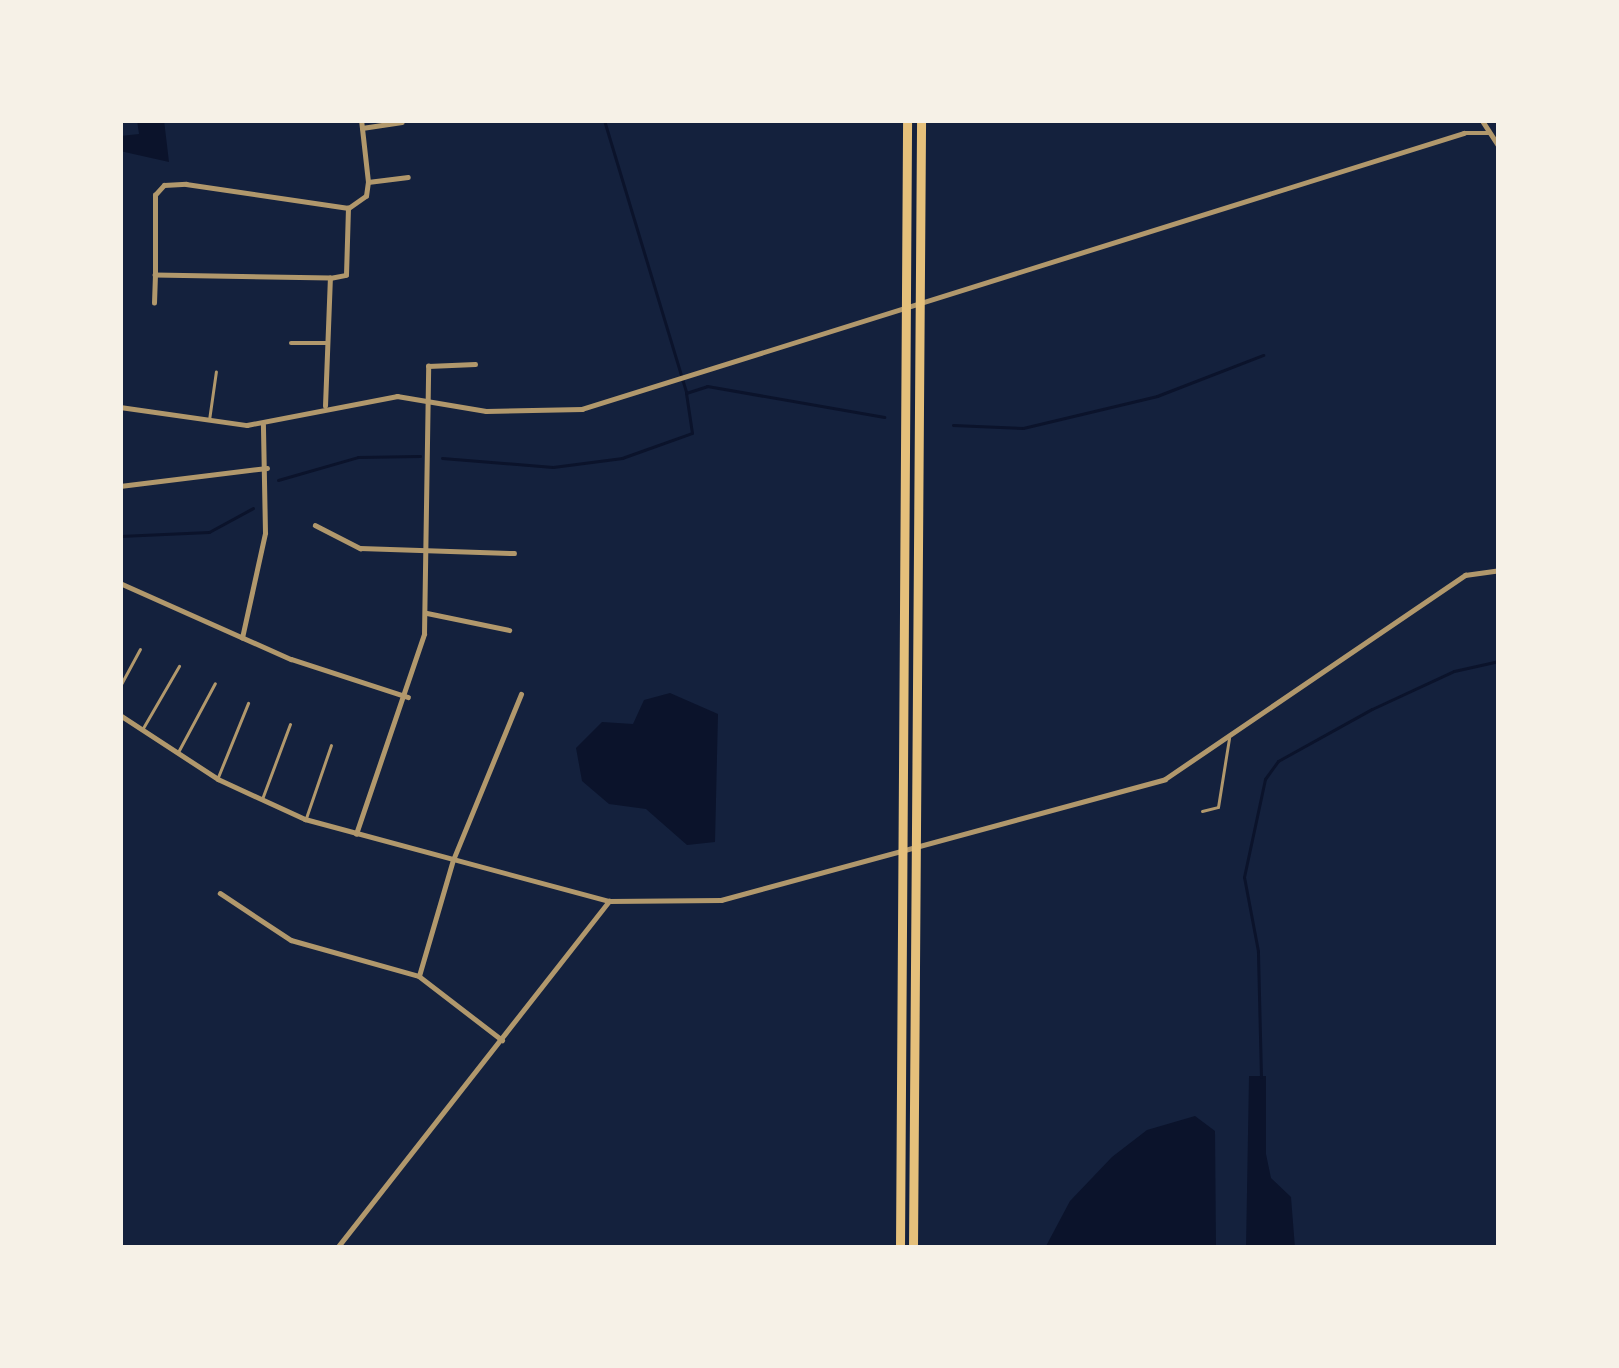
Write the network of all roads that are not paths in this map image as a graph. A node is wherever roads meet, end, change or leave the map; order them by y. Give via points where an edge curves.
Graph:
1 (907, 120) edge
2 (921, 120) edge
3 (1482, 120) edge
4 (402, 122) edge
5 (361, 124) edge
6 (1490, 133) junction
7 (1499, 146) edge
8 (408, 177) dead end
9 (368, 182) junction
10 (348, 208) junction
11 (155, 274) junction
12 (330, 278) junction
13 (154, 303) dead end
14 (291, 343) dead end
15 (327, 343) junction
16 (475, 364) dead end
17 (216, 370) dead end
18 (427, 404) junction
19 (120, 407) edge
20 (325, 407) junction
21 (209, 422) junction
22 (263, 425) junction
23 (266, 468) junction
24 (120, 486) edge
25 (315, 525) dead end
26 (431, 550) junction
27 (514, 553) dead end
28 (1499, 570) edge
29 (120, 583) edge
30 (427, 613) junction
31 (509, 630) dead end
32 (242, 638) junction
33 (140, 650) dead end
34 (179, 667) dead end
35 (214, 683) dead end
36 (120, 686) edge
37 (520, 694) dead end
38 (408, 697) junction
39 (248, 703) dead end
40 (120, 715) edge
41 (290, 724) dead end
42 (142, 730) junction
43 (1228, 736) junction
44 (331, 745) dead end
45 (177, 754) junction
46 (218, 778) junction
47 (261, 801) junction
48 (1202, 811) dead end
49 (305, 819) junction
50 (356, 834) junction
51 (453, 860) junction
52 (220, 892) dead end
53 (609, 902) junction
54 (419, 976) junction
55 (502, 1040) junction
56 (337, 1248) edge
57 (900, 1248) edge
58 (913, 1248) edge

1 - 57 highway
2 - 58 highway
3 - 6 street
4 - 5 street
5 - 9 street
6 - 7 street
6 - 18 street via 1464,133 684,382 566,411
8 - 9 street
9 - 10 street via 366,196
10 - 11 street via 164,185 155,195
10 - 12 street via 346,274
11 - 12 street
11 - 13 street
12 - 15 street
14 - 15 street
15 - 20 street
16 - 18 street via 428,366
17 - 21 lane
18 - 20 street via 397,396
18 - 26 street
19 - 21 street
20 - 22 street
21 - 22 street
22 - 23 street
23 - 24 street
23 - 32 street via 265,533
25 - 26 street via 360,548
26 - 27 street
26 - 30 street
28 - 43 street via 1465,575
29 - 32 street
30 - 31 street
30 - 38 street
32 - 38 street
33 - 36 lane
34 - 42 lane
35 - 45 lane
37 - 51 street
38 - 50 street
39 - 46 lane
40 - 42 street
41 - 47 lane
42 - 45 street
43 - 48 lane via 1218,807
43 - 53 street via 1135,790 721,900
44 - 49 lane
45 - 46 street
46 - 47 street
47 - 49 street
49 - 50 street
50 - 51 street
51 - 53 street
51 - 54 street
52 - 54 street via 291,940
53 - 55 street
54 - 55 street
55 - 56 street

